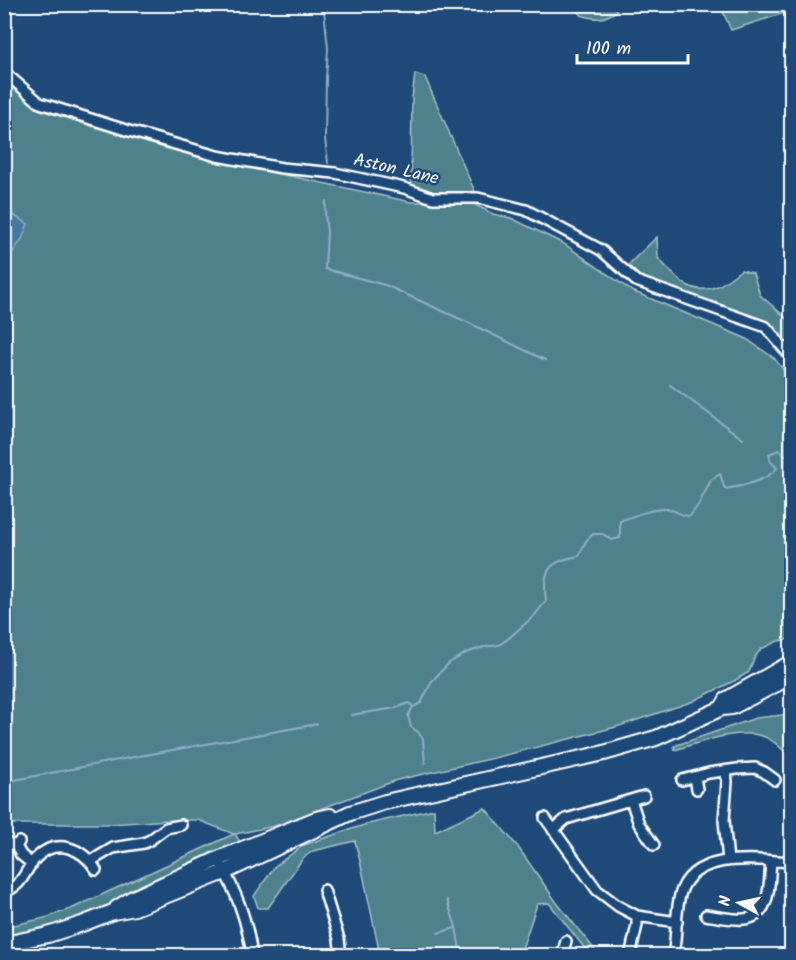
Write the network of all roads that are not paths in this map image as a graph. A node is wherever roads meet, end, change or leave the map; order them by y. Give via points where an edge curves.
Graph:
1 (4, 72) edge
2 (792, 358) edge
3 (792, 662) edge
4 (792, 676) edge
5 (764, 684) junction
6 (726, 771) junction
7 (695, 777) junction
8 (682, 780) dead end
9 (775, 780) dead end
10 (697, 789) dead end
11 (644, 796) dead end
12 (631, 800) junction
13 (350, 813) junction
14 (545, 818) dead end
15 (181, 825) dead end
16 (553, 830) junction
17 (5, 842) edge
18 (654, 845) dead end
19 (218, 859) junction
20 (728, 861) junction
21 (771, 861) junction
22 (792, 862) edge
23 (32, 864) junction
24 (225, 872) junction
25 (324, 890) dead end
26 (4, 892) edge
27 (342, 909) dead end
28 (113, 912) junction
29 (332, 913) junction
30 (706, 915) dead end
31 (637, 916) junction
32 (677, 922) junction
33 (566, 941) dead end
34 (4, 944) edge
35 (625, 955) edge
36 (252, 956) edge
37 (341, 956) edge
38 (562, 956) edge
39 (673, 956) edge

1 - 2 street, Aston Lane via 40,103 217,156 335,173 433,198 478,198 526,210 601,250 636,281 766,327
3 - 5 highway
4 - 5 highway
5 - 13 highway via 727,699 722,708 656,738
6 - 7 street
6 - 9 street via 756,764
6 - 20 street via 724,820
7 - 8 street
7 - 10 street
11 - 12 street
12 - 16 street via 566,819
12 - 18 street via 637,819 642,828 651,832
13 - 19 highway via 316,819
13 - 24 highway
14 - 16 street
15 - 23 street via 166,828 141,844 113,848 93,865 76,850 66,847 43,852
16 - 31 street via 597,890
17 - 23 street via 17,844 21,855
19 - 24 street
19 - 28 highway via 133,898
20 - 21 street
20 - 32 street via 702,868 688,879 680,893
21 - 22 street
21 - 30 street via 762,911 741,919 721,912
23 - 26 street via 23,879
24 - 28 highway via 135,908
24 - 36 street via 244,916
25 - 29 street
27 - 29 street
28 - 34 highway via 48,935
29 - 37 street
31 - 32 street
31 - 35 street
32 - 39 street
33 - 38 street

